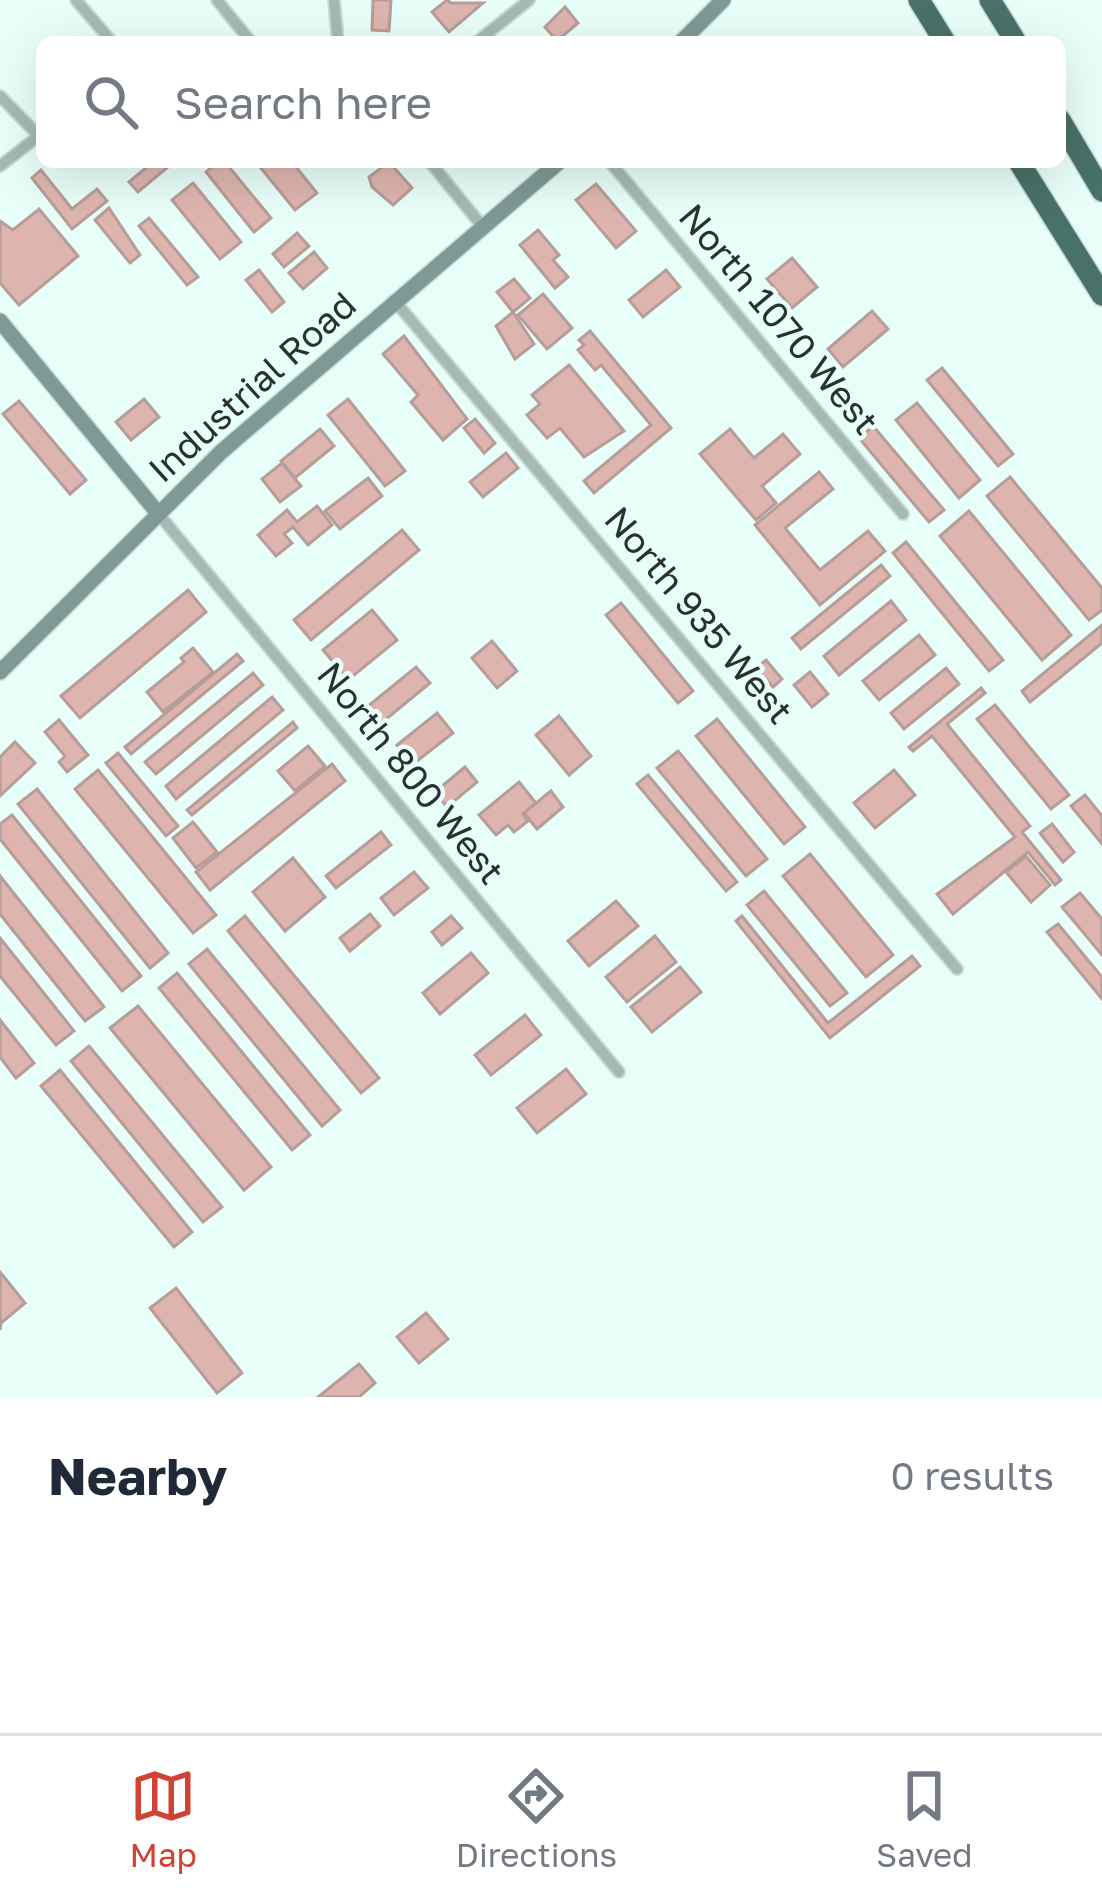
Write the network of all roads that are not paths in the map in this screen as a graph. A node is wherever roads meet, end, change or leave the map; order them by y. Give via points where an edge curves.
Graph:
1 (76, 0) edge
2 (217, 0) edge
3 (334, 0) edge
4 (529, 0) edge
5 (723, 0) edge
6 (919, 0) edge
7 (989, 0) edge
8 (107, 36) edge
9 (246, 36) edge
10 (337, 36) edge
11 (484, 36) edge
12 (687, 36) edge
13 (941, 36) edge
14 (1012, 36) edge
15 (0, 96) edge
16 (1066, 130) edge
17 (36, 136) edge
18 (36, 141) edge
19 (0, 166) edge
20 (435, 168) edge
21 (552, 168) edge
22 (615, 168) edge
23 (1023, 168) edge
24 (1102, 191) edge
25 (482, 226) junction
26 (1102, 296) edge
27 (394, 300) junction
28 (0, 321) edge
29 (157, 512) junction
30 (903, 514) dead end
31 (0, 672) edge
32 (957, 969) dead end
33 (619, 1072) dead end

1 - 8 street
2 - 9 street
3 - 10 street
4 - 11 street
5 - 12 street
6 - 13 highway
7 - 14 highway
15 - 17 street
16 - 24 highway
18 - 19 street
20 - 25 street
21 - 25 street, Industrial Road
22 - 30 street, North 1070 West
23 - 26 highway
25 - 27 street, Industrial Road
27 - 29 street, Industrial Road
27 - 32 street, North 935 West
28 - 29 street
29 - 31 street, Industrial Road
29 - 33 street, North 800 West

